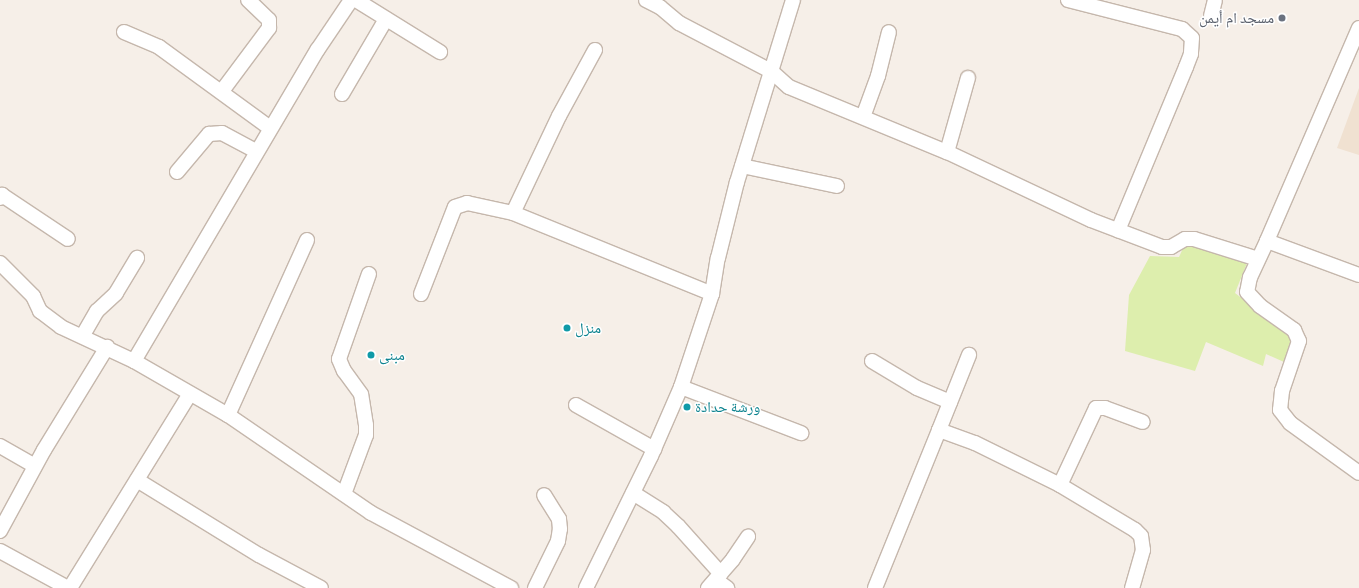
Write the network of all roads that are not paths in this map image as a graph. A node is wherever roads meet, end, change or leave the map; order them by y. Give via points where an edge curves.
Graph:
1 (248, 0) edge
2 (351, 0) edge
3 (356, 0) edge
4 (646, 0) edge
5 (793, 0) edge
6 (1068, 0) edge
7 (1215, 0) edge
8 (661, 4) edge
9 (1211, 16) dead end
10 (386, 19) junction
11 (1359, 28) edge
12 (124, 32) dead end
13 (889, 32) dead end
14 (596, 50) dead end
15 (440, 52) dead end
16 (770, 71) junction
17 (968, 78) dead end
18 (222, 91) junction
19 (342, 94) dead end
20 (863, 117) junction
21 (270, 128) junction
22 (256, 151) junction
23 (947, 152) junction
24 (742, 166) junction
25 (177, 172) dead end
26 (837, 186) dead end
27 (0, 198) edge
28 (513, 213) junction
29 (1118, 230) junction
30 (68, 239) dead end
31 (307, 240) dead end
32 (1266, 241) junction
33 (137, 258) dead end
34 (1258, 259) junction
35 (0, 263) edge
36 (369, 274) dead end
37 (1359, 275) edge
38 (421, 294) dead end
39 (712, 294) junction
40 (83, 335) junction
41 (107, 347) junction
42 (969, 355) dead end
43 (134, 360) junction
44 (872, 361) dead end
45 (681, 387) junction
46 (189, 394) junction
47 (950, 402) junction
48 (576, 405) dead end
49 (228, 415) junction
50 (1143, 422) dead end
51 (939, 430) junction
52 (801, 433) dead end
53 (0, 446) edge
54 (654, 449) junction
55 (35, 466) junction
56 (1359, 473) edge
57 (137, 480) junction
58 (1060, 485) junction
59 (633, 493) junction
60 (344, 494) junction
61 (544, 495) dead end
62 (0, 531) edge
63 (748, 538) dead end
64 (0, 551) edge
65 (718, 583) edge
66 (69, 588) edge
67 (320, 588) edge
68 (511, 588) edge
69 (535, 588) edge
70 (586, 588) edge
71 (875, 588) edge
72 (1132, 588) edge

1 - 18 street via 269,20 269,28
2 - 21 street
3 - 10 street
4 - 8 street
5 - 16 street
6 - 29 street via 1182,29 1192,38 1186,67
7 - 9 street
8 - 16 street via 671,19
10 - 15 street
10 - 19 street
11 - 32 street
12 - 18 street via 159,47
13 - 20 street via 878,76
14 - 28 street via 559,116
16 - 20 street via 789,87
16 - 24 street
17 - 23 street
18 - 21 street
20 - 23 street
21 - 22 street
22 - 25 street via 222,133 209,134
22 - 43 street
23 - 29 street
24 - 26 street
24 - 39 street via 727,218
27 - 30 street via 2,195
28 - 38 street via 467,203 455,207
28 - 39 street
29 - 34 street via 1162,247 1171,248 1185,239 1194,239
31 - 49 street
32 - 34 street
32 - 37 street
33 - 40 street via 116,293 97,311
34 - 56 street via 1247,292 1260,306 1294,330 1299,341 1280,404 1283,416
35 - 40 street via 33,296 40,311 61,327
36 - 60 street via 340,350 339,359 344,371 361,394 366,425 366,434
39 - 45 street
40 - 41 street
41 - 43 street
41 - 55 street
42 - 47 street
43 - 46 street
44 - 47 street via 917,388
45 - 52 street
45 - 54 street
46 - 49 street
46 - 57 street
47 - 51 street
48 - 54 street
49 - 60 street
50 - 58 street via 1105,408 1096,408
51 - 58 street via 975,443
51 - 71 street
53 - 55 street
54 - 59 street
55 - 62 street
57 - 66 street
57 - 67 street via 259,555
58 - 72 street via 1140,536 1143,550
59 - 65 street via 668,517 694,542
59 - 70 street
60 - 68 street via 371,513
61 - 69 street via 559,519 560,529 558,541
63 - 65 street
64 - 66 street

